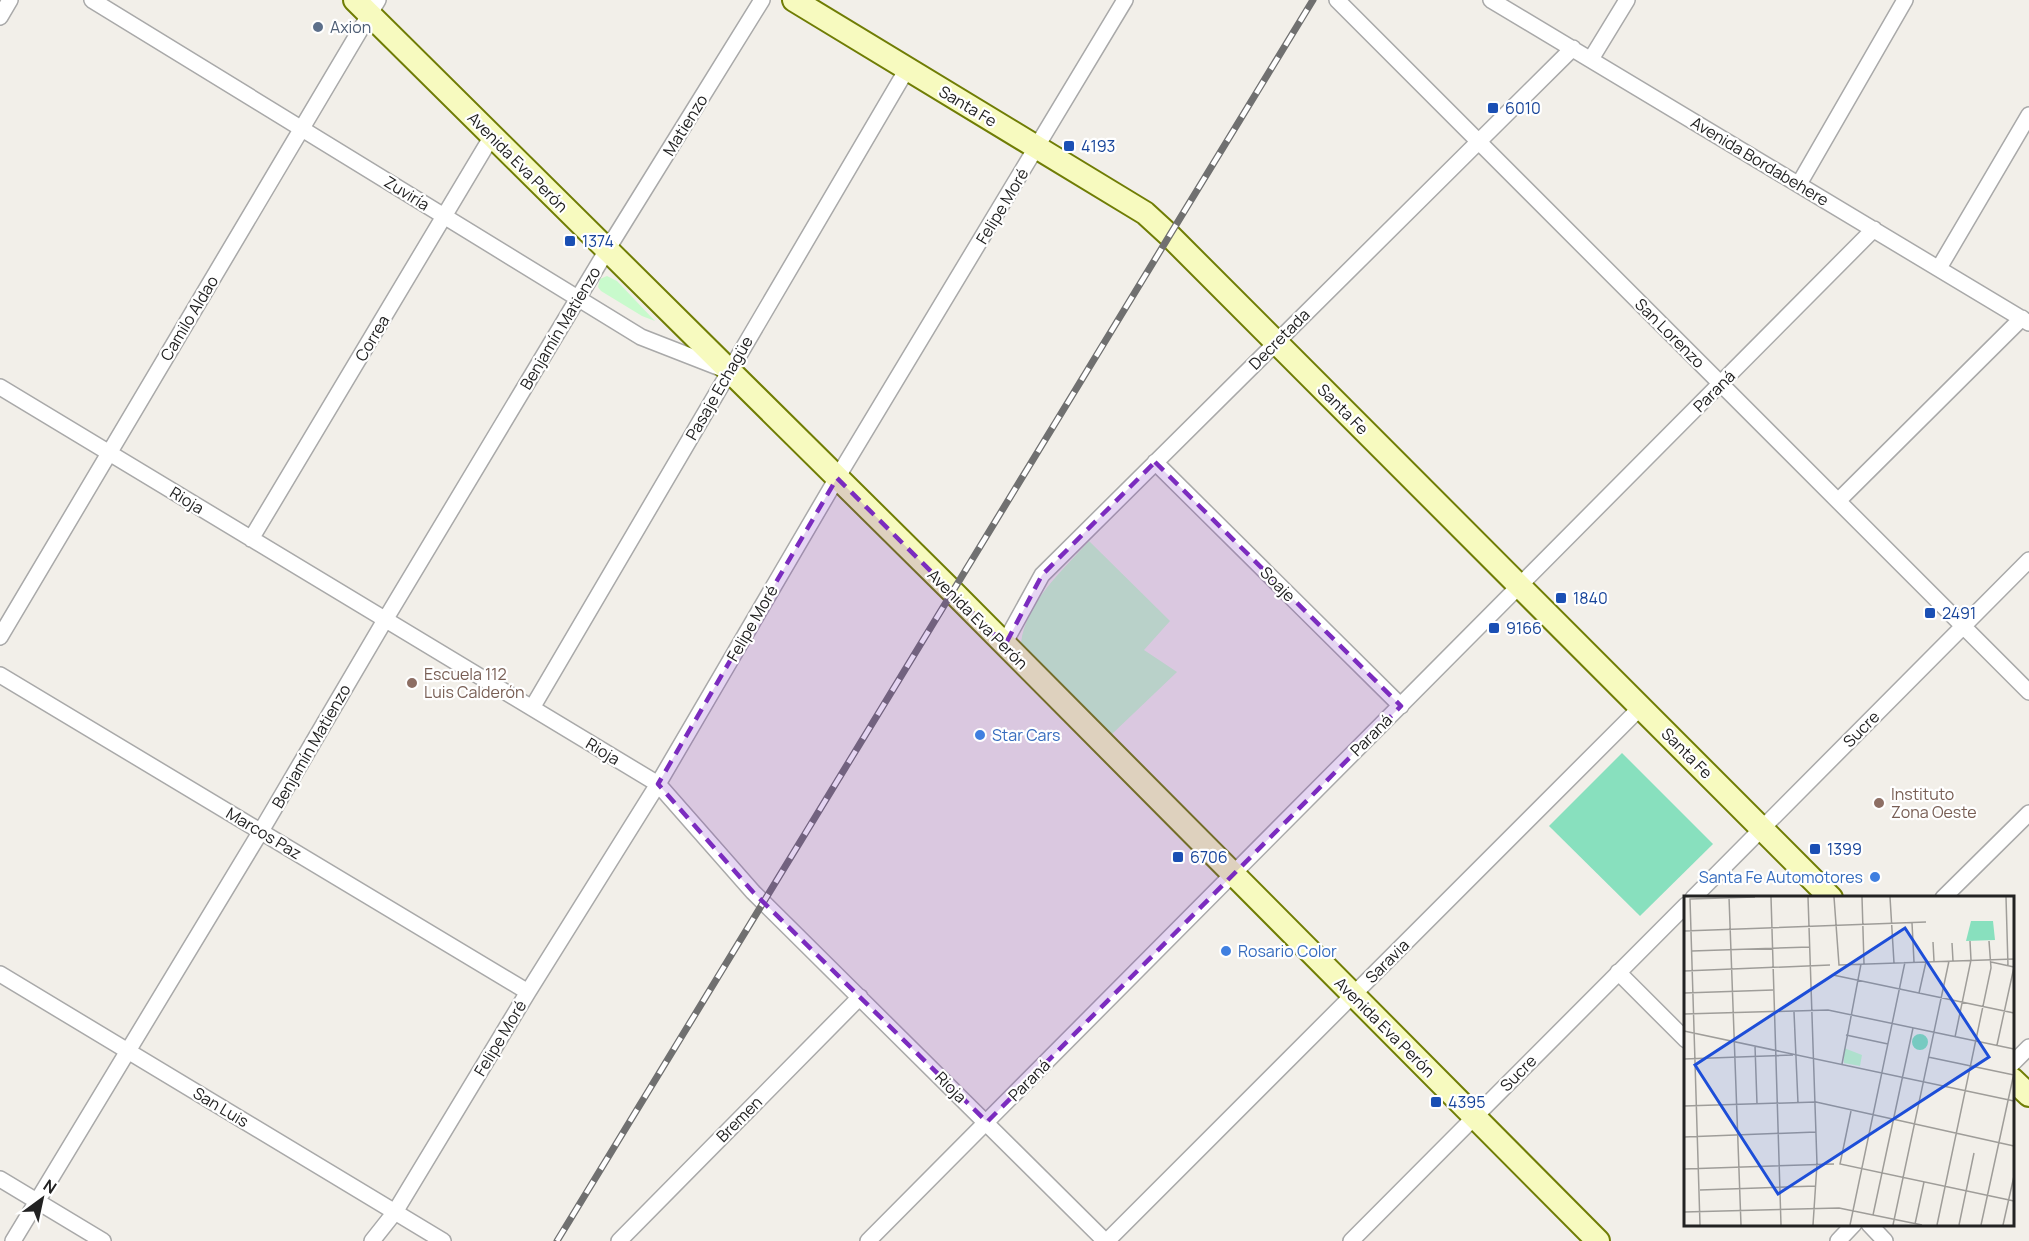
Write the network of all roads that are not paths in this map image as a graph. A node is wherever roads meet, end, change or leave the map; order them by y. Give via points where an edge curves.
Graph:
1 (10, 0) edge
2 (92, 0) edge
3 (762, 0) edge
4 (794, 0) edge
5 (1125, 0) edge
6 (1337, 0) edge
7 (1491, 0) edge
8 (1627, 0) edge
9 (1905, 0) edge
10 (368, 5) edge
11 (0, 16) edge
12 (1573, 48) junction
13 (1591, 59) junction
14 (907, 69) junction
15 (2029, 115) edge
16 (302, 129) junction
17 (492, 136) junction
18 (1478, 142) junction
19 (1036, 148) junction
20 (1799, 184) junction
21 (444, 217) junction
22 (1874, 230) junction
23 (607, 250) junction
24 (1939, 268) junction
25 (578, 298) junction
26 (2025, 320) edge
27 (1276, 342) junction
28 (729, 371) junction
29 (1721, 384) junction
30 (0, 387) edge
31 (109, 453) junction
32 (1155, 462) junction
33 (837, 478) junction
34 (1838, 501) junction
35 (251, 539) junction
36 (2029, 560) edge
37 (1520, 586) junction
38 (385, 620) junction
39 (1963, 626) junction
40 (0, 637) edge
41 (1004, 645) junction
42 (0, 675) edge
43 (2029, 692) edge
44 (1401, 706) junction
45 (1641, 707) junction
46 (531, 708) junction
47 (658, 784) junction
48 (2029, 813) edge
49 (1762, 828) junction
50 (261, 831) junction
51 (1233, 875) junction
52 (1694, 896) edge
53 (1830, 896) edge
54 (1944, 896) edge
55 (1684, 907) edge
56 (1618, 972) junction
57 (0, 974) edge
58 (528, 992) junction
59 (1353, 995) junction
60 (860, 997) junction
61 (1684, 1038) edge
62 (2029, 1047) edge
63 (127, 1050) junction
64 (2014, 1063) edge
65 (2014, 1080) edge
66 (2029, 1095) edge
67 (1474, 1117) junction
68 (987, 1122) junction
69 (0, 1179) edge
70 (37, 1201) junction
71 (394, 1212) junction
72 (1852, 1226) edge
73 (1871, 1226) edge
74 (13, 1241) edge
75 (103, 1241) edge
76 (372, 1241) edge
77 (443, 1241) edge
78 (619, 1241) edge
79 (868, 1241) edge
80 (1106, 1241) edge
81 (1351, 1241) edge
82 (1598, 1241) edge
83 (1838, 1241) edge
84 (1885, 1241) edge

1 - 11 street
2 - 16 street, Zuviría
3 - 23 street, Matienzo
4 - 14 main road, Santa Fe
5 - 19 street, Felipe Moré
6 - 18 street, San Lorenzo
7 - 12 street, Avenida Bordabehere
8 - 13 street
9 - 20 street
10 - 16 street, Camilo Aldao
10 - 17 main road, Avenida Eva Perón
12 - 13 street, Avenida Bordabehere
12 - 18 street, Decretada
13 - 20 street, Avenida Bordabehere
14 - 19 main road, Santa Fe
14 - 28 street, Pasaje Echagüe
15 - 24 street
16 - 21 street, Zuviría
16 - 31 street, Camilo Aldao
17 - 21 street, Correa
17 - 23 main road, Avenida Eva Perón
18 - 27 street, Decretada
18 - 29 street, San Lorenzo
19 - 27 main road, Santa Fe via 1145,213
19 - 33 street, Felipe Moré
20 - 22 street, Avenida Bordabehere
21 - 25 street, Zuviría
21 - 35 street, Correa
22 - 24 street, Avenida Bordabehere
22 - 29 street, Paraná
23 - 25 street, Benjamín Matienzo
23 - 28 main road, Avenida Eva Perón
24 - 26 street, Avenida Bordabehere
25 - 28 street, Zuviría via 641,337
25 - 38 street, Benjamín Matienzo
26 - 34 street
27 - 32 street, Decretada
27 - 37 main road, Santa Fe
28 - 33 main road, Avenida Eva Perón
28 - 46 street, Pasaje Echagüe
29 - 34 street, San Lorenzo
29 - 37 street, Paraná
30 - 31 street, Rioja
31 - 35 street, Rioja
31 - 40 street, Camilo Aldao
32 - 41 street, Decretada via 1042,575
32 - 44 street, Soaje
33 - 41 main road, Avenida Eva Perón
33 - 47 street, Felipe Moré
34 - 39 street, San Lorenzo
35 - 38 street, Rioja
36 - 39 street, Sucre
37 - 44 street, Paraná
37 - 45 main road, Santa Fe
38 - 46 street, Rioja
38 - 50 street, Benjamín Matienzo
39 - 43 street, San Lorenzo
39 - 49 street, Sucre
41 - 51 main road, Avenida Eva Perón
42 - 50 street, Marcos Paz
44 - 51 street, Paraná
45 - 49 main road, Santa Fe
45 - 59 street, Saravia
46 - 47 street, Rioja
47 - 58 street, Felipe Moré
47 - 60 street, Rioja via 753,892
48 - 54 street
49 - 52 street, Sucre
49 - 53 main road, Santa Fe
50 - 58 street, Marcos Paz
50 - 63 street, Benjamín Matienzo
51 - 59 main road, Avenida Eva Perón
51 - 68 street, Paraná
55 - 56 street, Sucre
56 - 61 street
56 - 67 street, Sucre
57 - 63 street, San Luis
58 - 71 street, Felipe Moré
59 - 67 main road, Avenida Eva Perón
59 - 80 street, Saravia
60 - 68 street, Rioja
60 - 78 street, Bremen
62 - 64 street
63 - 70 street, Benjamín Matienzo
63 - 71 street, San Luis
65 - 66 main road
67 - 81 street, Sucre
67 - 82 main road, Avenida Eva Perón
68 - 79 street, Paraná
68 - 80 street, Rioja
69 - 70 street
70 - 74 street, Benjamín Matienzo
70 - 75 street
71 - 76 street, Felipe Moré
71 - 77 street, San Luis
72 - 83 street
73 - 84 street

